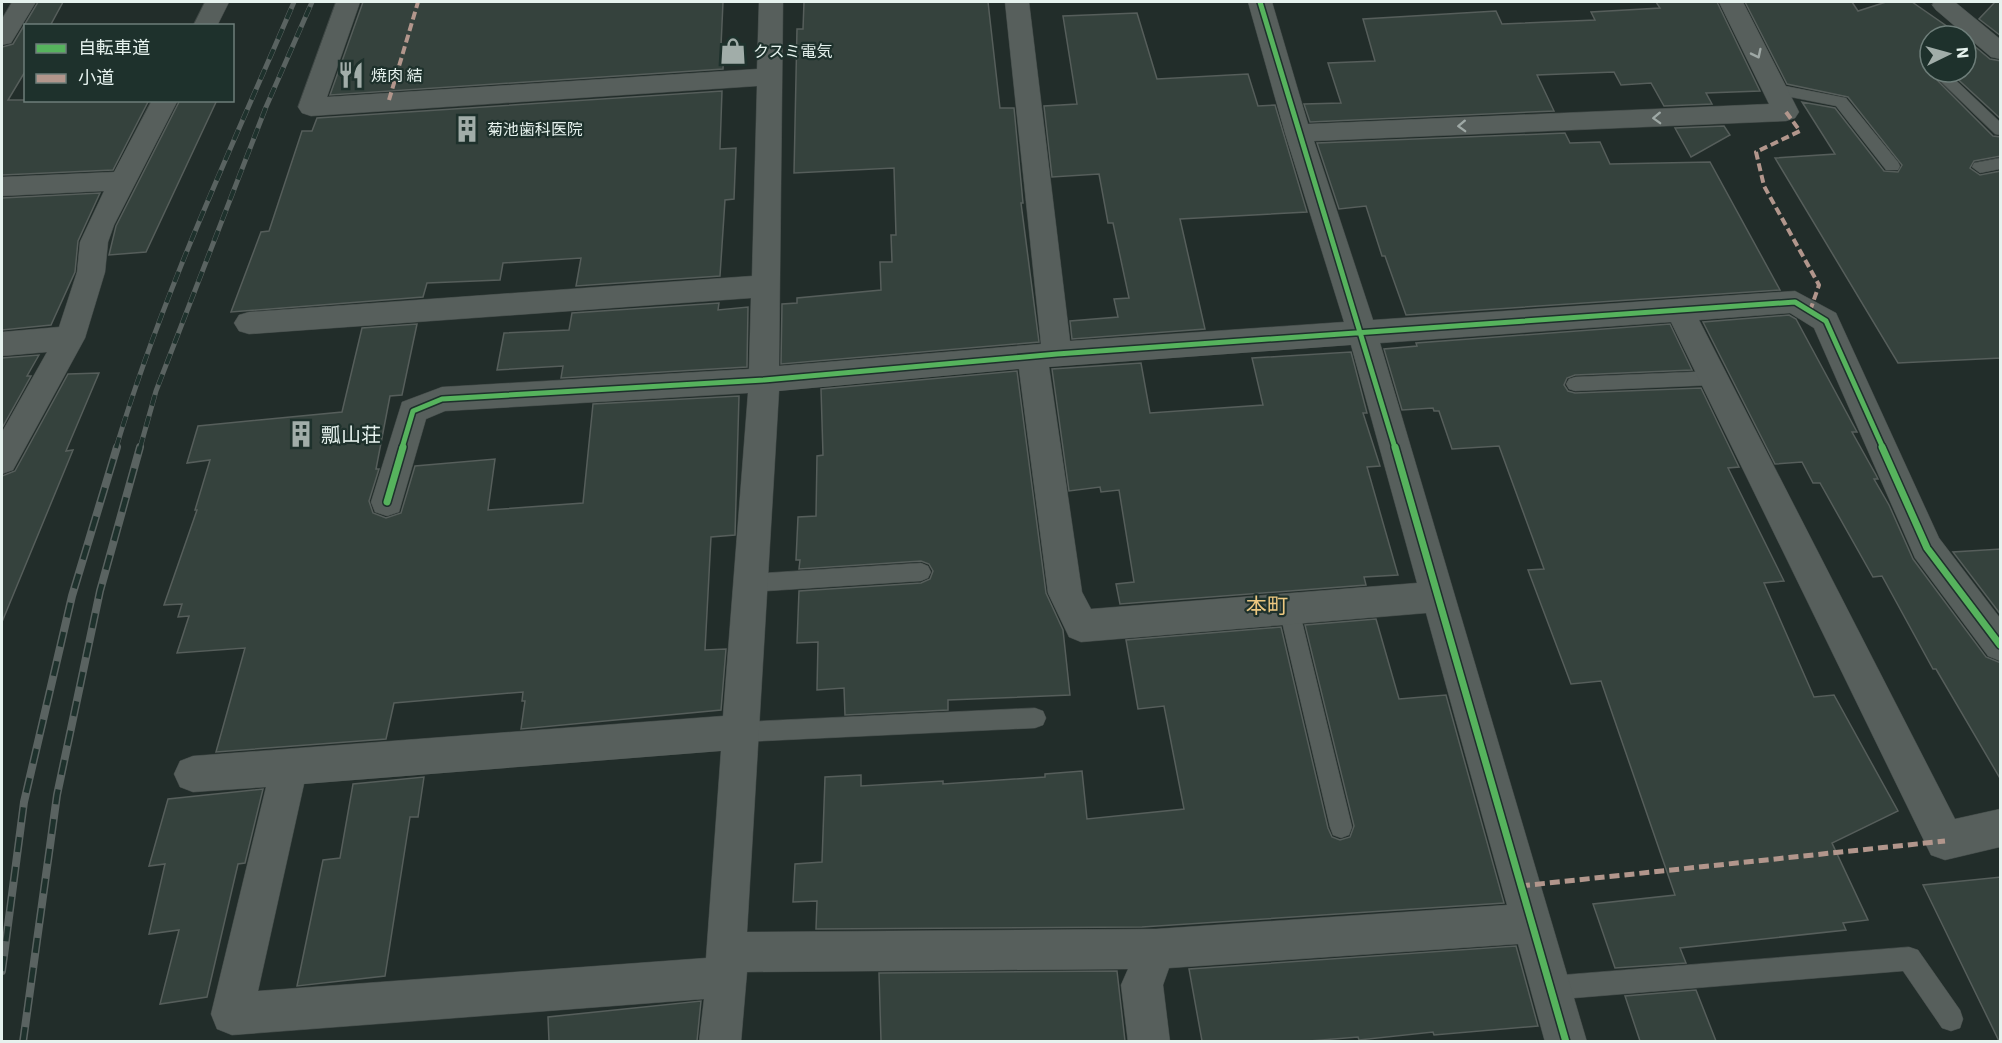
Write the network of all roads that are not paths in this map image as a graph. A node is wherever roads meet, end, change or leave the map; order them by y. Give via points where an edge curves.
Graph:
1 (24, 2) edge
2 (217, 2) edge
3 (348, 2) edge
4 (771, 2) edge
5 (1017, 2) edge
6 (1260, 2) edge
7 (1731, 2) edge
8 (1940, 3) edge
9 (2001, 23) edge
10 (205, 24) edge
11 (2, 38) edge
12 (2001, 51) edge
13 (768, 77) junction
14 (1951, 84) edge
15 (1774, 89) junction
16 (164, 102) edge
17 (2001, 130) edge
18 (1298, 132) junction
19 (2001, 164) edge
20 (1892, 166) dead end
21 (1980, 168) dead end
22 (122, 181) junction
23 (2, 186) edge
24 (764, 286) junction
25 (1679, 309) junction
26 (249, 323) dead end
27 (1362, 332) junction
28 (70, 339) junction
29 (2, 344) edge
30 (1044, 355) junction
31 (1714, 378) junction
32 (764, 380) junction
33 (1575, 384) dead end
34 (2, 461) edge
35 (387, 501) dead end
36 (921, 572) dead end
37 (766, 581) junction
38 (1437, 597) junction
39 (1289, 609) junction
40 (2001, 645) edge
41 (1035, 718) dead end
42 (755, 731) junction
43 (289, 767) junction
44 (193, 774) dead end
45 (1341, 827) dead end
46 (2001, 828) edge
47 (1531, 923) junction
48 (1156, 949) junction
49 (727, 965) junction
50 (1550, 988) junction
51 (1951, 1019) dead end
52 (720, 1041) edge
53 (1149, 1041) edge
54 (1566, 1041) edge

1 - 11 street
2 - 10 street
3 - 13 street via 311,107
4 - 13 street
5 - 30 street
6 - 18 street
7 -> 15 street
8 - 9 street
8 - 12 street
13 - 24 street
14 - 17 lane
15 -> 18 street via 1786,112
15 - 20 lane via 1841,102
16 - 22 street
18 - 27 street
19 - 21 lane
22 - 23 street
22 - 28 street via 94,242 91,272
24 - 26 street
24 - 32 street
25 - 27 street
25 - 31 street
25 - 40 street via 1795,302 1826,321 1927,548
27 - 30 street
27 - 38 street
28 - 29 street
28 - 34 street
30 - 32 street
30 - 39 street via 1065,593 1081,626
31 - 33 lane
31 - 46 street via 1945,841
32 - 35 street via 442,399 413,411
32 - 37 street
36 - 37 lane
37 - 42 street
38 - 39 street
38 - 47 street
39 - 45 lane
41 - 42 lane
42 - 43 street
42 - 49 street
43 - 44 street
43 - 49 street via 232,1014
47 - 48 street
47 - 50 street
48 - 49 street
48 - 53 street via 1142,985
49 - 52 street
50 - 51 lane via 1909,959
50 - 54 street

